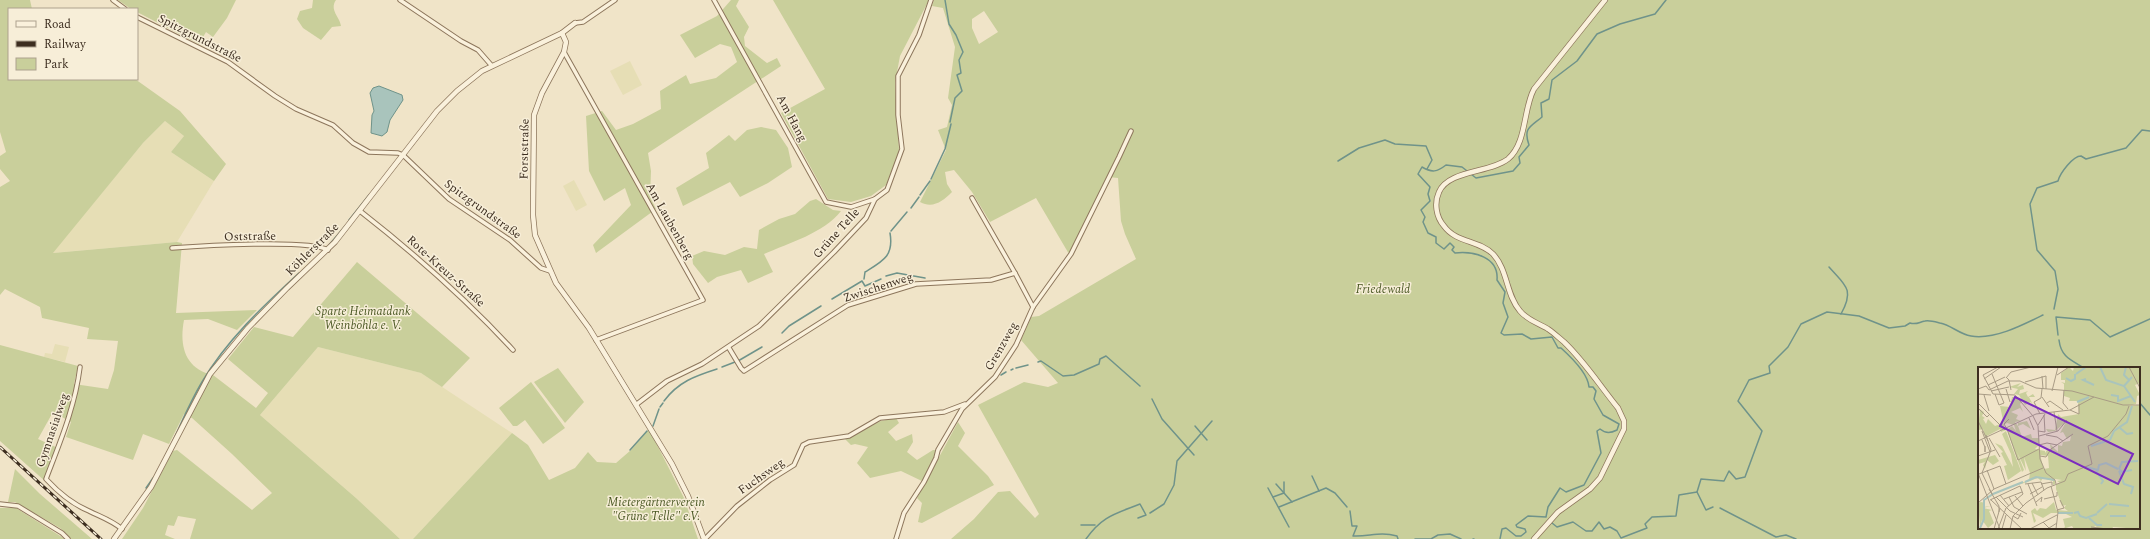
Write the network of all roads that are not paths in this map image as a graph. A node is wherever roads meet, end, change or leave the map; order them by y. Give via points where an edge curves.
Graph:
1 (113, 0) edge
2 (400, 0) edge
3 (615, 0) edge
4 (714, 0) edge
5 (931, 0) edge
6 (1605, 0) edge
7 (124, 8) edge
8 (138, 17) edge
9 (575, 23) joint
10 (562, 33) junction
11 (564, 52) junction
12 (492, 66) junction
13 (1131, 131) dead end
14 (403, 155) junction
15 (972, 198) dead end
16 (875, 199) junction
17 (360, 211) junction
18 (172, 248) dead end
19 (328, 250) junction
20 (550, 271) junction
21 (1015, 273) junction
22 (1033, 307) junction
23 (596, 340) junction
24 (729, 348) junction
25 (513, 350) dead end
26 (80, 367) dead end
27 (637, 404) junction
28 (967, 404) junction
29 (0, 504) edge
30 (122, 529) junction
31 (68, 539) edge
32 (114, 539) edge
33 (704, 539) edge
34 (896, 539) edge
35 (1534, 539) edge

1 - 7 street
2 - 12 street via 478,50
3 - 9 street via 586,21
4 - 16 street, Am Hang via 826,202 851,207
5 - 16 street, Grüne Telle via 920,35 898,76 898,114 902,149 899,161 887,190
6 - 35 street via 1534,89 1522,132 1513,153 1504,161 1448,181 1440,190 1437,208 1443,225 1456,237 1492,253 1503,271 1518,309 1526,317 1552,332 1570,349 1618,408 1624,421 1623,434 1597,482 1587,492 1564,506
8 - 14 street, Spitzgrundstraße via 234,65 280,99 333,125 369,152
9 - 10 street, Köhlerstraße
10 - 11 street via 566,42
10 - 12 street, Köhlerstraße
11 - 20 street, Forststraße via 542,93 534,121 533,220 538,245
11 - 23 street, Am Laubenberg via 703,300
12 - 14 street, Köhlerstraße via 473,78 442,105
13 - 22 street, Grenzweg via 1071,254
14 - 17 street, Köhlerstraße
14 - 20 street, Spitzgrundstraße via 449,199 510,240 541,268
15 - 21 street
16 - 24 street, Grüne Telle via 866,218 801,287 759,326
17 - 19 street, Köhlerstraße
17 - 25 street, Rote-Kreuz-Straße via 470,304
18 - 19 street, Oststraße via 293,245 316,246
19 - 30 street, Köhlerstraße via 254,322 210,374 151,487
20 - 23 street, Spitzgrundstraße
21 - 22 street
21 - 24 street, Zwischenweg via 991,280 916,284 848,305 744,371
22 - 28 street, Grenzweg via 1016,345 995,377
23 - 27 street, Spitzgrundstraße
24 - 27 street, Grüne Telle via 667,381
26 - 30 street, Gymnasialweg via 70,418 46,479 66,498 88,511 109,519
27 - 33 street, Spitzgrundstraße via 677,473
28 - 33 street, Fuchsweg via 944,412 880,418 848,436 803,445 794,465 770,480 738,506
28 - 34 street, Grenzweg via 938,450 924,482 904,513
29 - 31 street via 18,506
30 - 32 street, Köhlerstraße

